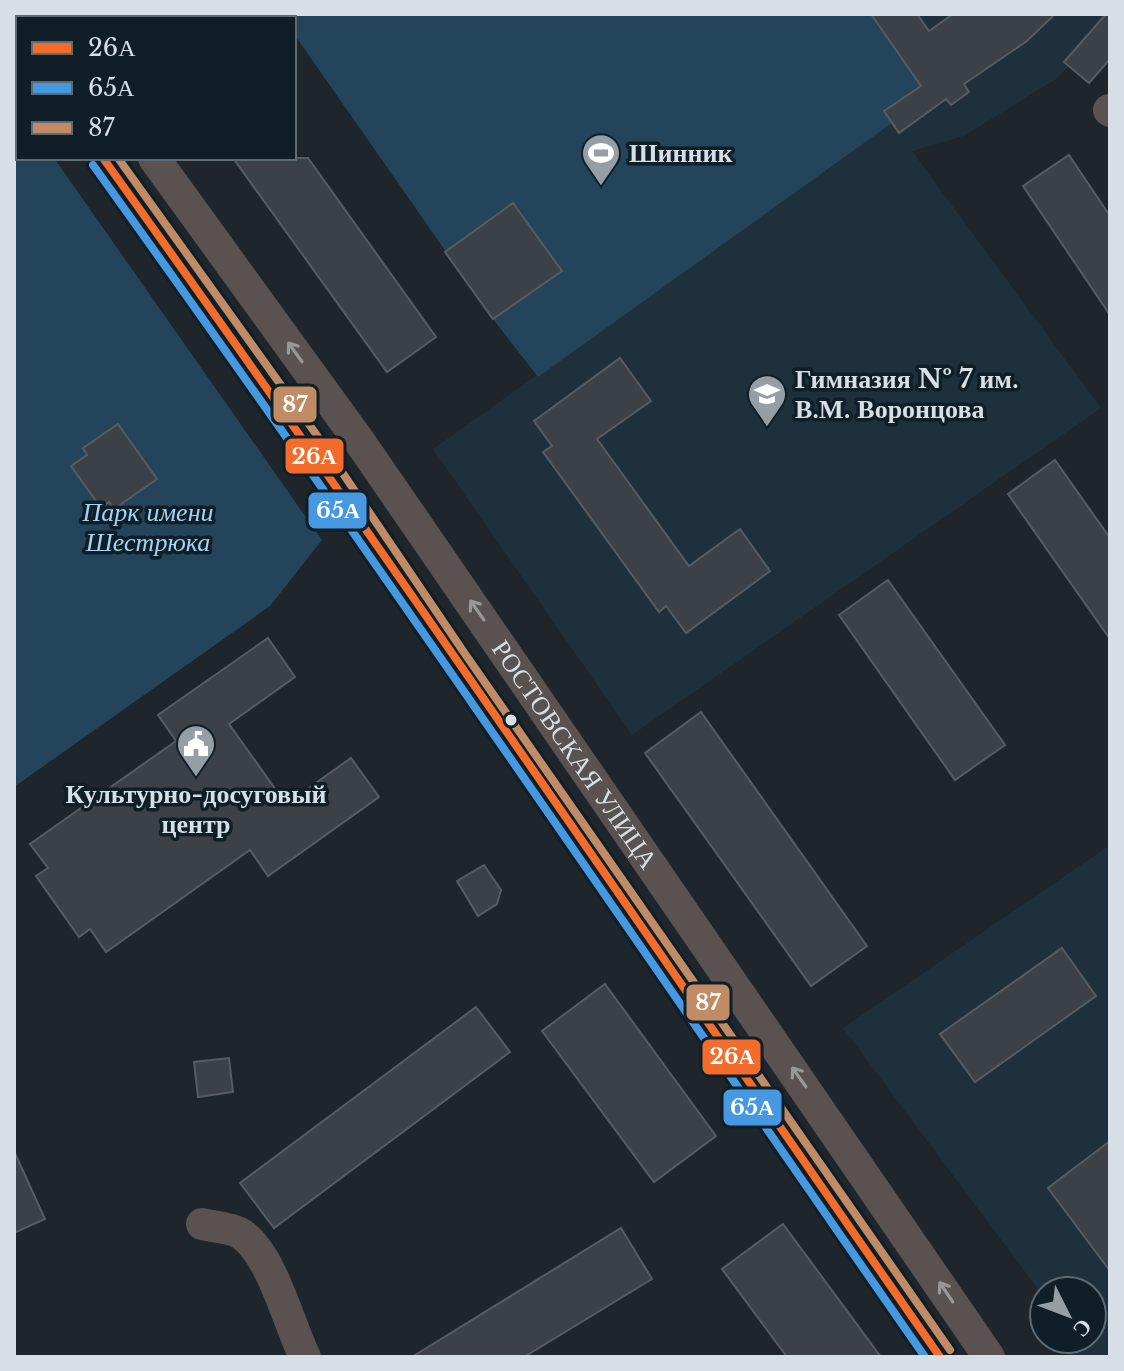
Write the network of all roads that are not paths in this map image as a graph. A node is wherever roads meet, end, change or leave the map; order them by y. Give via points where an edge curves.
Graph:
1 (104, 160) edge
2 (155, 160) edge
3 (202, 1224) dead end
4 (305, 1357) edge
5 (940, 1357) edge
6 (989, 1357) edge

1 - 5 street, РОСТОВСКАЯ УЛИЦА via 311,448
6 -> 2 street, РОСТОВСКАЯ УЛИЦА via 370,457
3 - 4 street via 243,1234 270,1268

